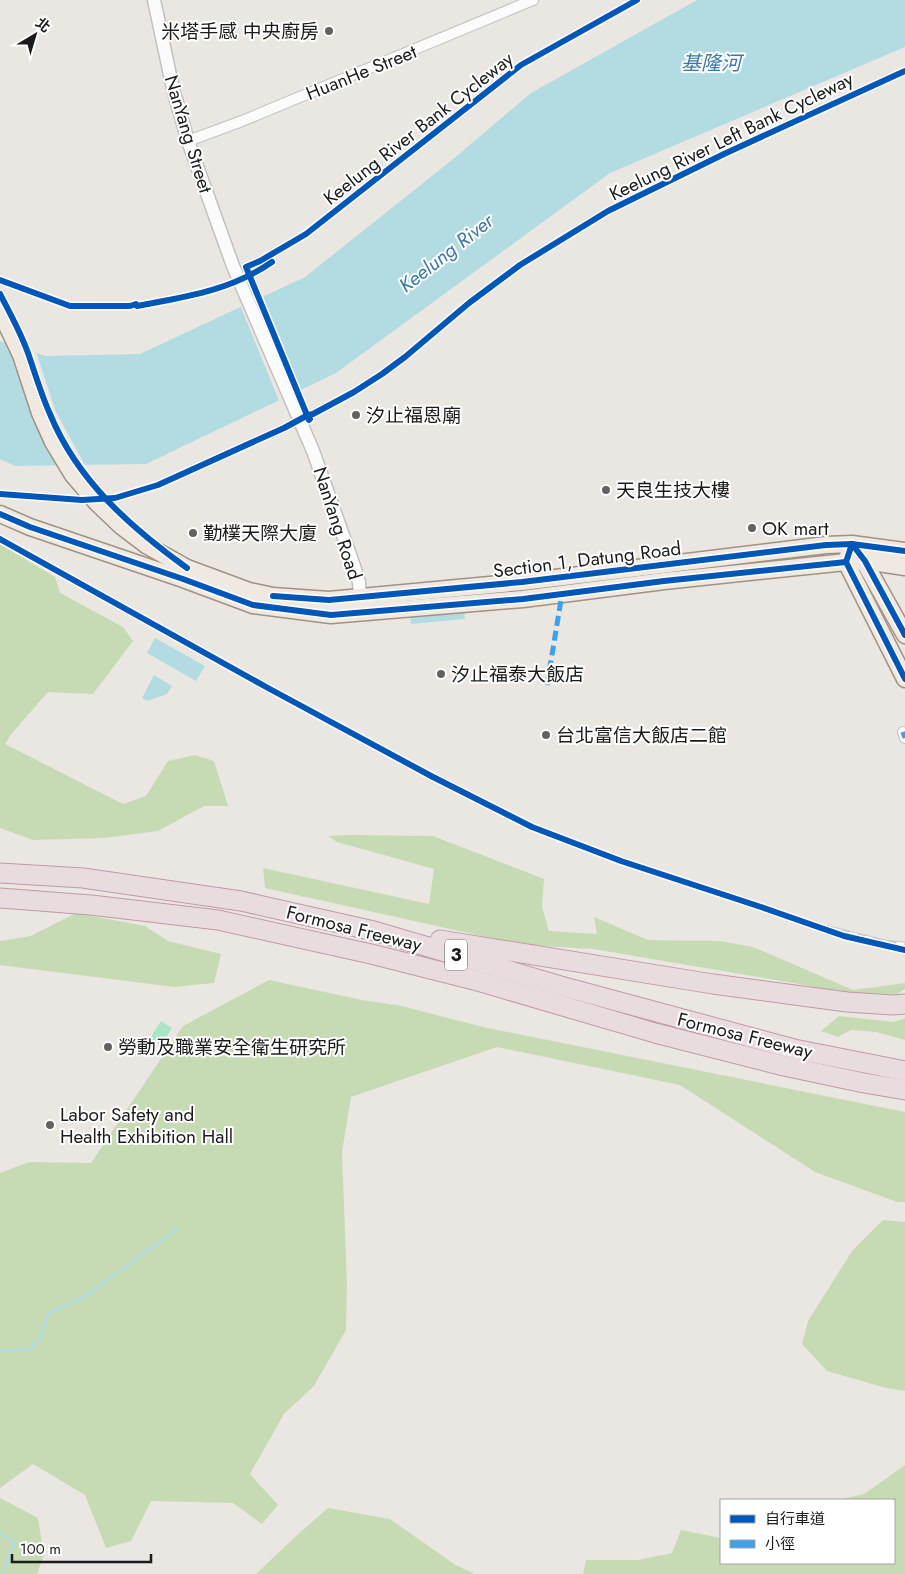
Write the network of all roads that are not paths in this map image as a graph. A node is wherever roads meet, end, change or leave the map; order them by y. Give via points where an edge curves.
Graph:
1 (154, 0) edge
2 (533, 0) edge
3 (188, 141) junction
4 (0, 311) edge
5 (313, 451) joint
6 (0, 514) edge
7 (852, 544) junction
8 (905, 551) edge
9 (865, 561) junction
10 (846, 562) junction
11 (905, 567) edge
12 (360, 596) junction
13 (362, 613) junction
14 (905, 635) edge
15 (905, 679) edge
16 (0, 873) edge
17 (0, 898) edge
18 (374, 931) junction
19 (899, 1005) edge
20 (905, 1072) edge
21 (864, 1084) junction
22 (905, 1090) edge
23 (905, 1100) edge

1 - 3 street, NanYang Street via 173,90
2 - 3 street, HuanHe Street
3 - 5 street, NanYang Street via 233,266
4 - 12 main road, Section 1, Datung Road via 53,442 73,475 121,526 146,545 187,568 249,590 273,596 329,600
5 - 12 street, NanYang Road via 354,566
6 - 13 main road, Section 1, Datung Road via 253,605 331,615
7 - 8 main road, Section 1, Datung Road
7 - 9 main road
7 - 10 main road
7 - 12 main road, Section 1, Datung Road via 522,582
9 - 10 main road, Section 1, Datung Road
9 - 11 main road, Section 1, Datung Road
9 - 14 main road
10 - 13 main road, Section 1, Datung Road via 523,599
10 - 15 main road
12 - 13 street
16 - 18 highway, Formosa Freeway / 3 via 84,878 241,901
17 - 21 highway, Formosa Freeway / 3 via 218,920 474,980 654,1033
18 - 19 highway via 713,984 847,1002
18 - 20 highway, Formosa Freeway / 3 via 560,986 794,1049
21 - 22 highway, Formosa Freeway / 3
21 - 23 highway

